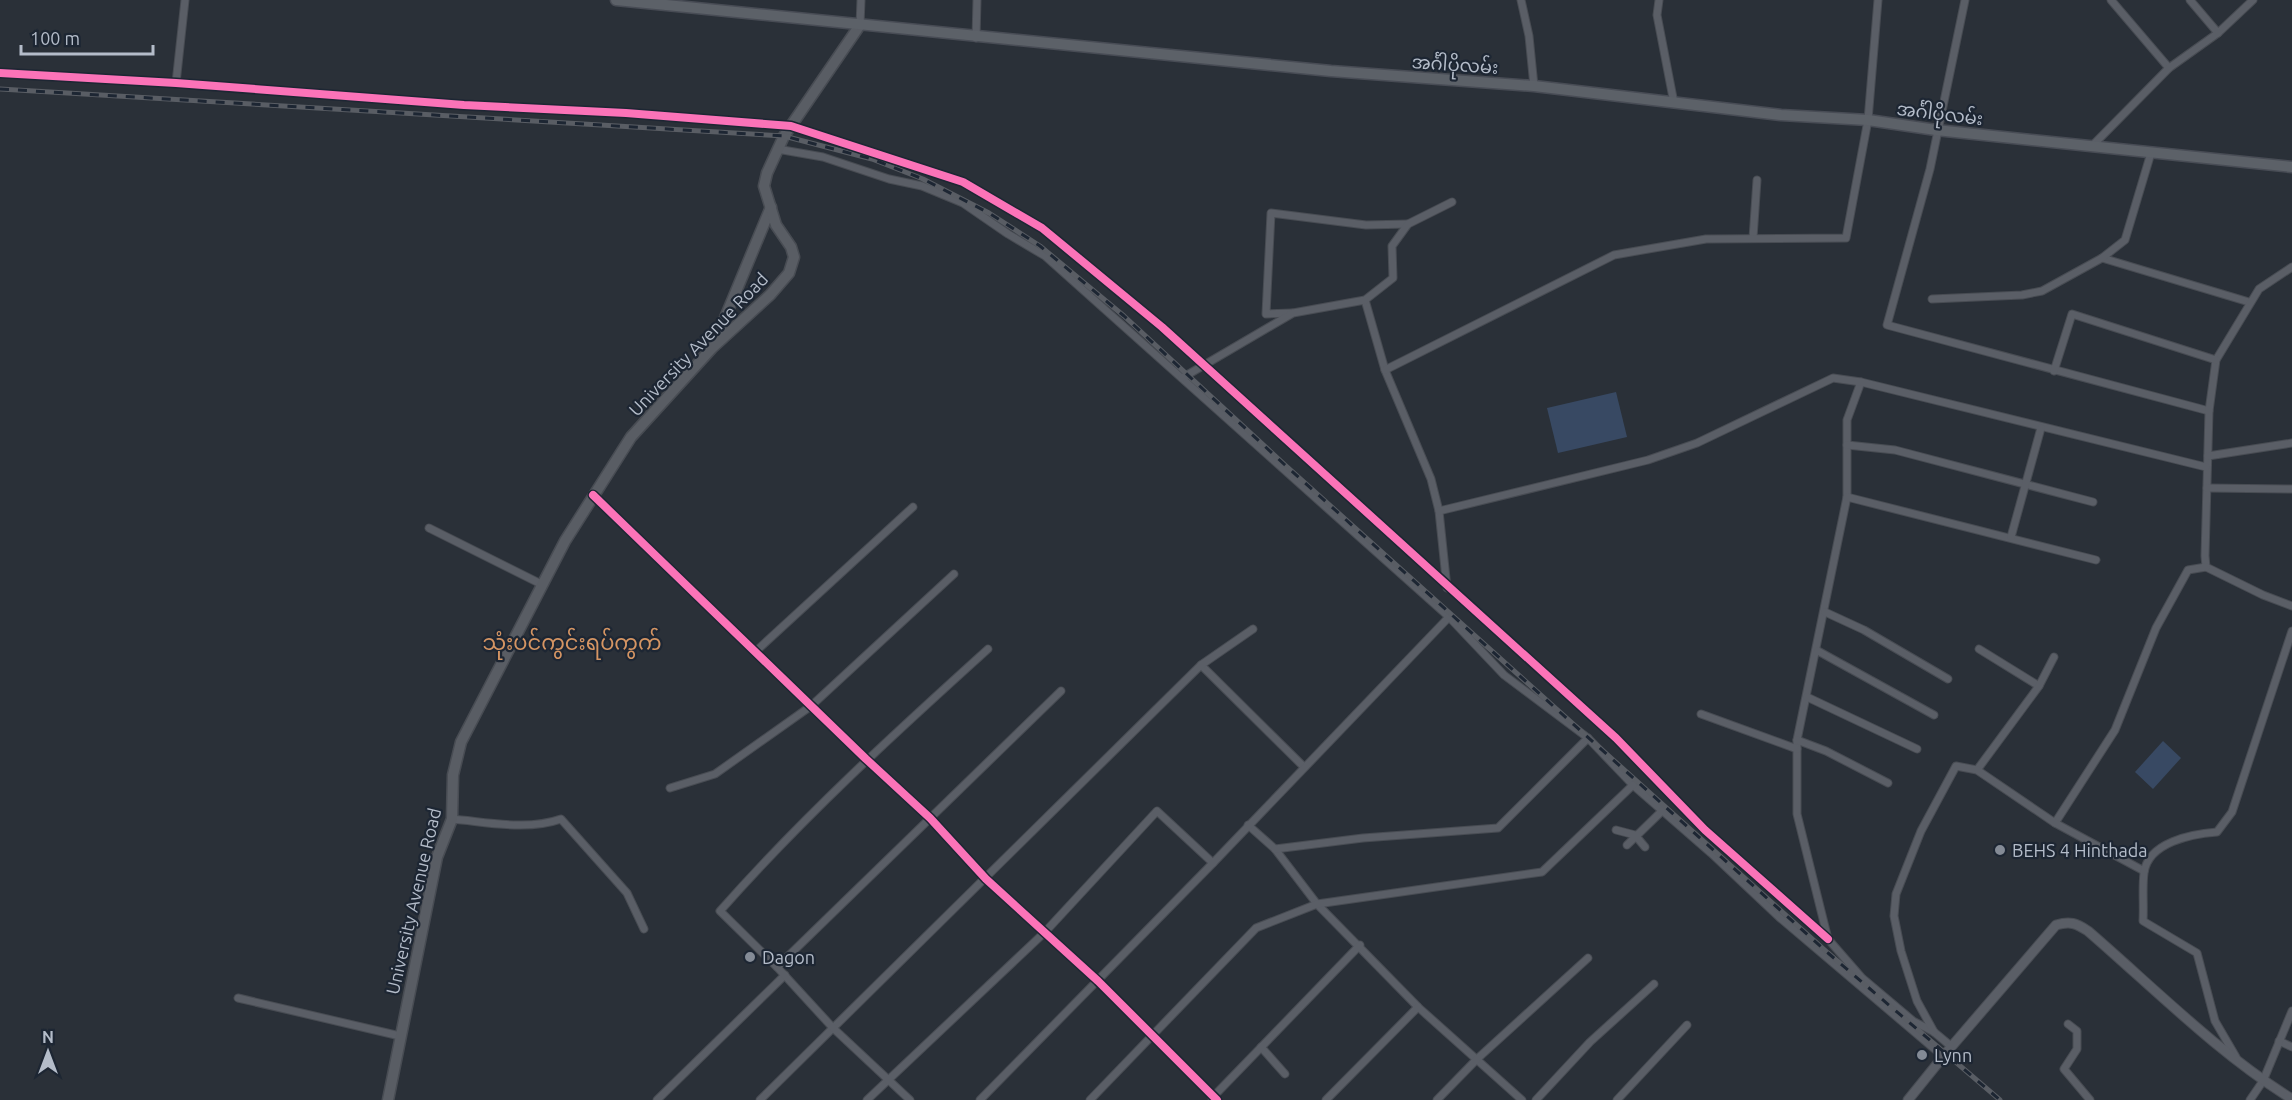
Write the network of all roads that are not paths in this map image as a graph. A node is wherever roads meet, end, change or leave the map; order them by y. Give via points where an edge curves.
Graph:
1 (185, 0) edge
2 (616, 0) edge
3 (861, 0) edge
4 (977, 0) edge
5 (1521, 0) edge
6 (1659, 0) edge
7 (1878, 0) edge
8 (1965, 0) edge
9 (2111, 0) edge
10 (2190, 0) edge
11 (2253, 0) edge
12 (860, 25) junction
13 (2218, 33) junction
14 (976, 38) junction
15 (2169, 68) junction
16 (0, 73) edge
17 (176, 83) junction
18 (1534, 86) junction
19 (1674, 103) junction
20 (1868, 120) junction
21 (791, 126) junction
22 (1936, 130) junction
23 (2092, 146) junction
24 (777, 149) junction
25 (2151, 153) junction
26 (2292, 167) edge
27 (1757, 180) dead end
28 (1452, 202) dead end
29 (771, 207) junction
30 (1408, 224) junction
31 (1753, 238) junction
32 (2102, 258) junction
33 (2292, 267) edge
34 (1932, 299) dead end
35 (1365, 300) junction
36 (2248, 302) junction
37 (1293, 313) junction
38 (712, 348) junction
39 (2216, 360) junction
40 (1205, 365) junction
41 (1385, 370) junction
42 (2054, 371) junction
43 (1182, 378) junction
44 (1861, 382) junction
45 (2209, 411) junction
46 (2041, 428) junction
47 (2292, 443) edge
48 (1847, 445) junction
49 (2208, 456) junction
50 (2206, 466) junction
51 (2026, 483) junction
52 (2207, 488) junction
53 (2292, 489) edge
54 (593, 495) junction
55 (1847, 497) junction
56 (2093, 502) dead end
57 (913, 507) dead end
58 (1439, 511) junction
59 (429, 528) dead end
60 (2011, 537) junction
61 (2096, 560) dead end
62 (2206, 567) junction
63 (954, 574) dead end
64 (542, 584) junction
65 (1448, 588) junction
66 (2292, 606) edge
67 (1825, 612) junction
68 (1449, 617) junction
69 (1253, 629) dead end
70 (2292, 631) edge
71 (988, 649) dead end
72 (1979, 649) dead end
73 (1818, 651) junction
74 (755, 652) junction
75 (2055, 657) dead end
76 (1201, 664) junction
77 (1948, 679) dead end
78 (2038, 686) junction
79 (1061, 691) dead end
80 (1807, 697) junction
81 (811, 706) junction
82 (1701, 714) dead end
83 (1934, 715) dead end
84 (1588, 738) junction
85 (1797, 740) junction
86 (1797, 749) junction
87 (1917, 749) dead end
88 (866, 759) junction
89 (1304, 767) junction
90 (1977, 770) junction
91 (1888, 783) dead end
92 (1633, 785) junction
93 (670, 788) dead end
94 (1663, 810) junction
95 (930, 818) junction
96 (452, 819) junction
97 (2055, 823) junction
98 (1248, 825) junction
99 (1616, 830) dead end
100 (1635, 835) junction
101 (1627, 845) dead end
102 (1645, 847) dead end
103 (1275, 849) junction
104 (1213, 863) junction
105 (2144, 871) junction
106 (986, 879) junction
107 (1317, 904) junction
108 (644, 929) dead end
109 (1045, 932) junction
110 (1828, 939) junction
111 (1360, 945) junction
112 (1588, 958) dead end
113 (777, 967) junction
114 (785, 975) junction
115 (1098, 981) junction
116 (1654, 984) dead end
117 (238, 998) dead end
118 (1419, 1006) junction
119 (2292, 1011) edge
120 (2068, 1024) dead end
121 (1687, 1025) dead end
122 (833, 1028) junction
123 (1934, 1032) junction
124 (400, 1036) junction
125 (1154, 1036) junction
126 (2279, 1041) junction
127 (1261, 1047) junction
128 (2292, 1047) edge
129 (1947, 1052) junction
130 (1477, 1059) junction
131 (2237, 1060) junction
132 (1285, 1074) dead end
133 (888, 1080) junction
134 (2263, 1081) junction
135 (1214, 1099) edge
136 (2292, 1099) edge
137 (388, 1100) edge
138 (657, 1100) edge
139 (760, 1100) edge
140 (867, 1100) edge
141 (910, 1100) edge
142 (980, 1100) edge
143 (1090, 1100) edge
144 (1326, 1100) edge
145 (1437, 1100) edge
146 (1522, 1100) edge
147 (1536, 1100) edge
148 (1617, 1100) edge
149 (1908, 1100) edge
150 (2090, 1100) edge
151 (2250, 1100) edge

1 - 17 street
2 - 12 main road, အင်္ဂါပိုလမ်း
3 - 12 street
4 - 14 street
5 - 18 street
6 - 19 street via 1657,15
7 - 20 street
8 - 22 street
9 - 15 street
10 - 13 street
11 - 13 street
12 - 14 main road, အင်္ဂါပိုလမ်း
12 - 21 main road, University Avenue Road
13 - 15 street
14 - 18 main road, အင်္ဂါပိုလမ်း via 1331,72
15 - 23 street
16 - 17 street
17 - 21 street
18 - 19 main road, အင်္ဂါပိုလမ်း
19 - 20 main road, အင်္ဂါပိုလမ်း
20 - 22 main road, အင်္ဂါပိုလမ်း
20 - 31 street via 1846,238
21 - 24 main road, University Avenue Road
21 - 40 street via 963,182 1042,228
22 - 23 main road, အင်္ဂါပိုလမ်း
22 - 42 street via 1930,169 1887,325
23 - 25 main road, အင်္ဂါပိုလမ်း
24 - 29 main road, University Avenue Road via 764,186
24 - 43 street via 855,166 963,203 1045,255
25 - 26 main road, အင်္ဂါပိုလမ်း
25 - 32 street via 2125,240
27 - 31 street
28 - 30 street
29 - 38 main road
29 - 38 main road, University Avenue Road via 776,225 791,247 792,266 770,295
30 - 35 street via 1392,246 1393,278
30 - 37 street via 1366,225 1271,213 1266,314
31 - 41 street via 1706,239 1614,255
32 - 34 street via 2042,291
32 - 36 street
33 - 36 street via 2259,289
35 - 37 street
35 - 41 street
36 - 39 street
37 - 40 street
38 - 54 main road, University Avenue Road via 645,419
39 - 42 street via 2072,314
39 - 45 street
40 - 43 street
40 - 65 street
41 - 58 street via 1431,479
42 - 45 street
43 - 68 street
44 - 46 street
44 - 48 street via 1847,420
44 - 58 street via 1833,378 1697,443 1648,460
45 - 49 street
46 - 50 street
46 - 51 street
47 - 49 street
48 - 51 street via 1895,450
48 - 55 street
49 - 50 street
50 - 52 street
51 - 56 street
51 - 60 street
52 - 53 street
52 - 62 street
54 - 64 main road, University Avenue Road
54 - 74 street
55 - 60 street
55 - 67 street
57 - 74 street
58 - 65 street
59 - 64 street
60 - 61 street
62 - 66 street
62 - 97 street via 2188,570 2156,628 2115,730
63 - 81 street
64 - 96 main road, University Avenue Road via 461,742 453,776
65 - 110 street via 1616,738 1705,830
67 - 73 street
67 - 77 street
68 - 84 street via 1504,675
68 - 89 street
69 - 76 street
70 - 105 street via 2232,812 2217,832 2190,834 2169,843 2152,857
71 - 88 street
72 - 78 street
73 - 80 street
73 - 83 street
74 - 81 street
75 - 78 street
76 - 89 street
76 - 106 street
78 - 90 street
79 - 95 street
80 - 85 street
80 - 87 street
81 - 88 street
81 - 93 street via 715,774
82 - 86 street
84 - 92 street
84 - 103 street via 1498,828
85 - 86 street
85 - 91 street
86 - 110 street via 1797,814
88 - 95 street
88 - 113 street via 720,911
89 - 98 street
90 - 97 street
90 - 123 street via 1956,766 1921,831 1896,894 1894,916 1901,951 1917,1001
92 - 94 street
92 - 107 street via 1542,872
94 - 100 street
94 - 129 street via 1813,947
95 - 106 street
95 - 113 street
96 - 108 street via 529,825 561,819 627,893
96 - 124 main road, University Avenue Road via 437,857
97 - 105 street
98 - 103 street
98 - 104 street
99 - 100 street
100 - 101 street
100 - 102 street
103 - 107 street
104 - 109 street via 1157,811
104 - 115 street
105 - 131 street via 2143,921 2197,953 2215,1022
106 - 109 street
106 - 122 street
107 - 111 street
107 - 125 street via 1256,928
109 - 115 street
109 - 133 street
110 - 123 street via 1862,978 1913,1021
111 - 118 street
111 - 127 street
112 - 130 street
113 - 114 street
114 - 122 street
114 - 138 street
115 - 125 street
115 - 142 street
116 - 147 street via 1590,1042
117 - 124 street
118 - 130 street
118 - 144 street
119 - 126 street
120 - 150 street via 2077,1031 2077,1049 2064,1069
121 - 148 street
122 - 133 street
122 - 139 street
123 - 129 street
124 - 137 main road, University Avenue Road
125 - 135 street
125 - 143 street
126 - 128 street
126 - 134 street
127 - 132 street
127 - 135 street
129 - 131 street via 2056,925 2067,922 2088,931
129 - 149 street
130 - 145 street
130 - 146 street
131 - 134 street
133 - 140 street
133 - 141 street
134 - 136 street
134 - 151 street

